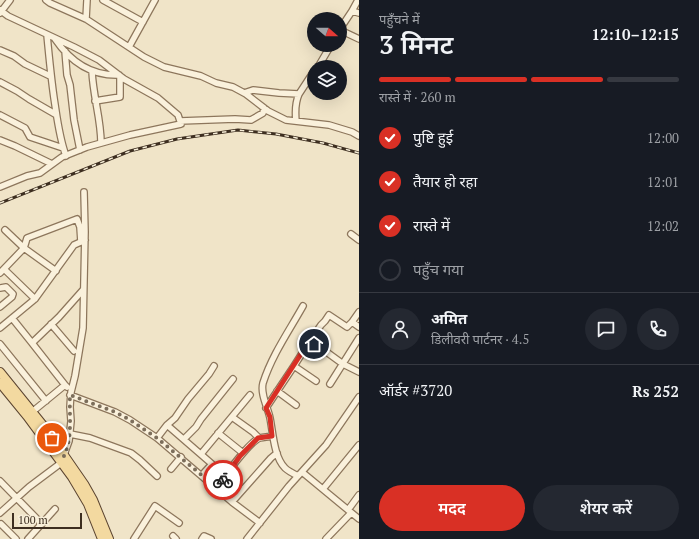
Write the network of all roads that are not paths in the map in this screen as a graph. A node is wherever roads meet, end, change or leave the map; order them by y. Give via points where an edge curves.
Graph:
1 (10, 0) edge
2 (46, 0) edge
3 (59, 0) edge
4 (87, 0) edge
5 (103, 0) edge
6 (155, 0) edge
7 (358, 0) edge
8 (59, 7) junction
9 (352, 11) junction
10 (0, 12) edge
11 (359, 13) edge
12 (86, 19) junction
13 (347, 19) edge
14 (143, 22) junction
15 (347, 34) edge
16 (47, 35) junction
17 (55, 39) junction
18 (359, 40) edge
19 (129, 47) junction
20 (0, 50) edge
21 (65, 51) junction
22 (92, 72) junction
23 (50, 76) junction
24 (120, 76) junction
25 (0, 82) edge
26 (307, 82) edge
27 (244, 93) junction
28 (299, 94) junction
29 (95, 101) junction
30 (264, 108) junction
31 (55, 114) junction
32 (0, 115) edge
33 (296, 121) junction
34 (180, 122) junction
35 (359, 136) edge
36 (0, 140) edge
37 (101, 143) junction
38 (63, 148) junction
39 (80, 150) junction
40 (66, 156) junction
41 (52, 164) junction
42 (0, 187) edge
43 (84, 192) dead end
44 (5, 230) dead end
45 (351, 234) dead end
46 (359, 240) edge
47 (83, 241) junction
48 (24, 248) junction
49 (2, 271) edge
50 (56, 271) junction
51 (0, 288) edge
52 (83, 290) junction
53 (35, 299) junction
54 (303, 306) dead end
55 (0, 307) edge
56 (359, 312) edge
57 (12, 318) junction
58 (352, 322) junction
59 (51, 324) junction
60 (359, 327) edge
61 (0, 328) edge
62 (359, 338) edge
63 (310, 340) junction
64 (32, 343) junction
65 (0, 344) edge
66 (74, 351) dead end
67 (343, 364) junction
68 (214, 366) dead end
69 (294, 366) junction
70 (0, 372) edge
71 (359, 372) edge
72 (233, 380) dead end
73 (316, 381) dead end
74 (330, 384) dead end
75 (1, 386) edge
76 (65, 386) junction
77 (277, 391) junction
78 (71, 394) junction
79 (250, 395) dead end
80 (46, 401) junction
81 (358, 401) edge
82 (296, 404) dead end
83 (266, 408) junction
84 (32, 412) junction
85 (232, 417) junction
86 (167, 425) junction
87 (218, 433) junction
88 (70, 434) junction
89 (272, 436) junction
90 (157, 438) junction
91 (259, 438) junction
92 (184, 439) junction
93 (359, 445) edge
94 (243, 453) junction
95 (277, 453) junction
96 (201, 454) junction
97 (181, 457) junction
98 (63, 459) junction
99 (171, 469) dead end
100 (300, 474) junction
101 (157, 476) dead end
102 (202, 476) junction
103 (0, 481) edge
104 (216, 487) junction
105 (323, 489) junction
106 (359, 495) edge
107 (17, 498) junction
108 (232, 502) junction
109 (55, 509) dead end
110 (350, 511) junction
111 (0, 513) edge
112 (359, 519) edge
113 (179, 523) dead end
114 (260, 523) junction
115 (1, 524) dead end
116 (42, 524) junction
117 (251, 538) edge
118 (16, 539) edge
119 (28, 539) edge
120 (102, 539) edge
121 (110, 539) edge
122 (134, 539) edge
123 (202, 539) edge
124 (211, 539) edge
125 (326, 539) edge

1 - 10 street
2 - 8 street
3 - 8 street
4 - 12 street
5 - 14 street
6 - 14 street
7 - 9 street
8 - 12 street
9 - 11 street
9 - 13 street
10 - 16 street
12 - 19 street
14 - 19 street
15 - 18 street
16 - 17 street
16 - 23 street
17 - 21 street
17 - 24 street via 99,60
19 - 27 street via 164,67 201,76
20 - 23 street
21 - 22 street
21 - 39 street
22 - 24 street
22 - 29 street
23 - 31 street
24 - 29 street via 120,97
24 - 34 street via 158,98 178,115
25 - 31 street
26 - 28 street
27 - 28 street via 253,90
27 - 30 street
28 - 33 street via 295,108
29 - 37 street
30 - 33 street via 286,120
30 - 34 street via 263,113 251,120
31 - 38 street
32 - 38 street via 25,128 30,137
33 - 35 street via 329,124
34 - 37 street via 181,124
36 - 41 street
37 - 39 street
38 - 40 street
39 - 40 street
40 - 41 street
41 - 42 street via 40,173
43 - 47 street
44 - 48 street
45 - 46 street
47 - 48 street via 77,219 27,238
47 - 50 street via 74,245
47 - 52 street
48 - 49 street
48 - 50 street
49 - 53 street
50 - 53 street
51 - 55 street via 6,287 13,294
52 - 59 street
52 - 78 street via 83,328
53 - 57 street
54 - 83 street via 277,351 262,384
56 - 58 street
57 - 61 street
57 - 64 street
58 - 60 street
58 - 63 street via 347,327 329,315
59 - 64 street
59 - 66 street
62 - 67 street
63 - 67 street
63 - 69 street
64 - 76 street
65 - 80 street
67 - 71 street
67 - 74 street
68 - 86 street
69 - 73 street
69 - 77 street
70 - 84 main road
72 - 92 street
75 - 98 main road
76 - 78 street
76 - 80 street
77 - 82 street
77 - 83 street
78 - 88 street
78 - 90 street via 115,412
79 - 85 street
80 - 84 street
81 - 100 street via 326,445
83 - 89 street via 270,417
84 - 98 main road
85 - 87 street
85 - 91 street
86 - 90 street
86 - 92 street
87 - 94 street
87 - 96 street
88 - 98 street
88 - 101 street via 90,438 131,454
89 - 91 street
89 - 95 street
90 - 97 street
91 - 94 street
92 - 96 street
93 - 105 street
94 - 104 street
95 - 100 street via 285,468
95 - 108 street
96 - 102 street via 212,464
97 - 99 street
97 - 102 street
98 - 107 street
98 - 120 main road via 88,504
98 - 121 main road via 94,500
100 - 105 street
100 - 114 street
102 - 104 street
103 - 107 street
104 - 108 street
105 - 110 street
106 - 110 street
107 - 111 street
107 - 116 street
108 - 114 street
109 - 116 street
110 - 112 street
110 - 125 street
113 - 122 street via 155,506
114 - 117 street
115 - 118 street
116 - 119 street
123 - 124 street via 206,536

